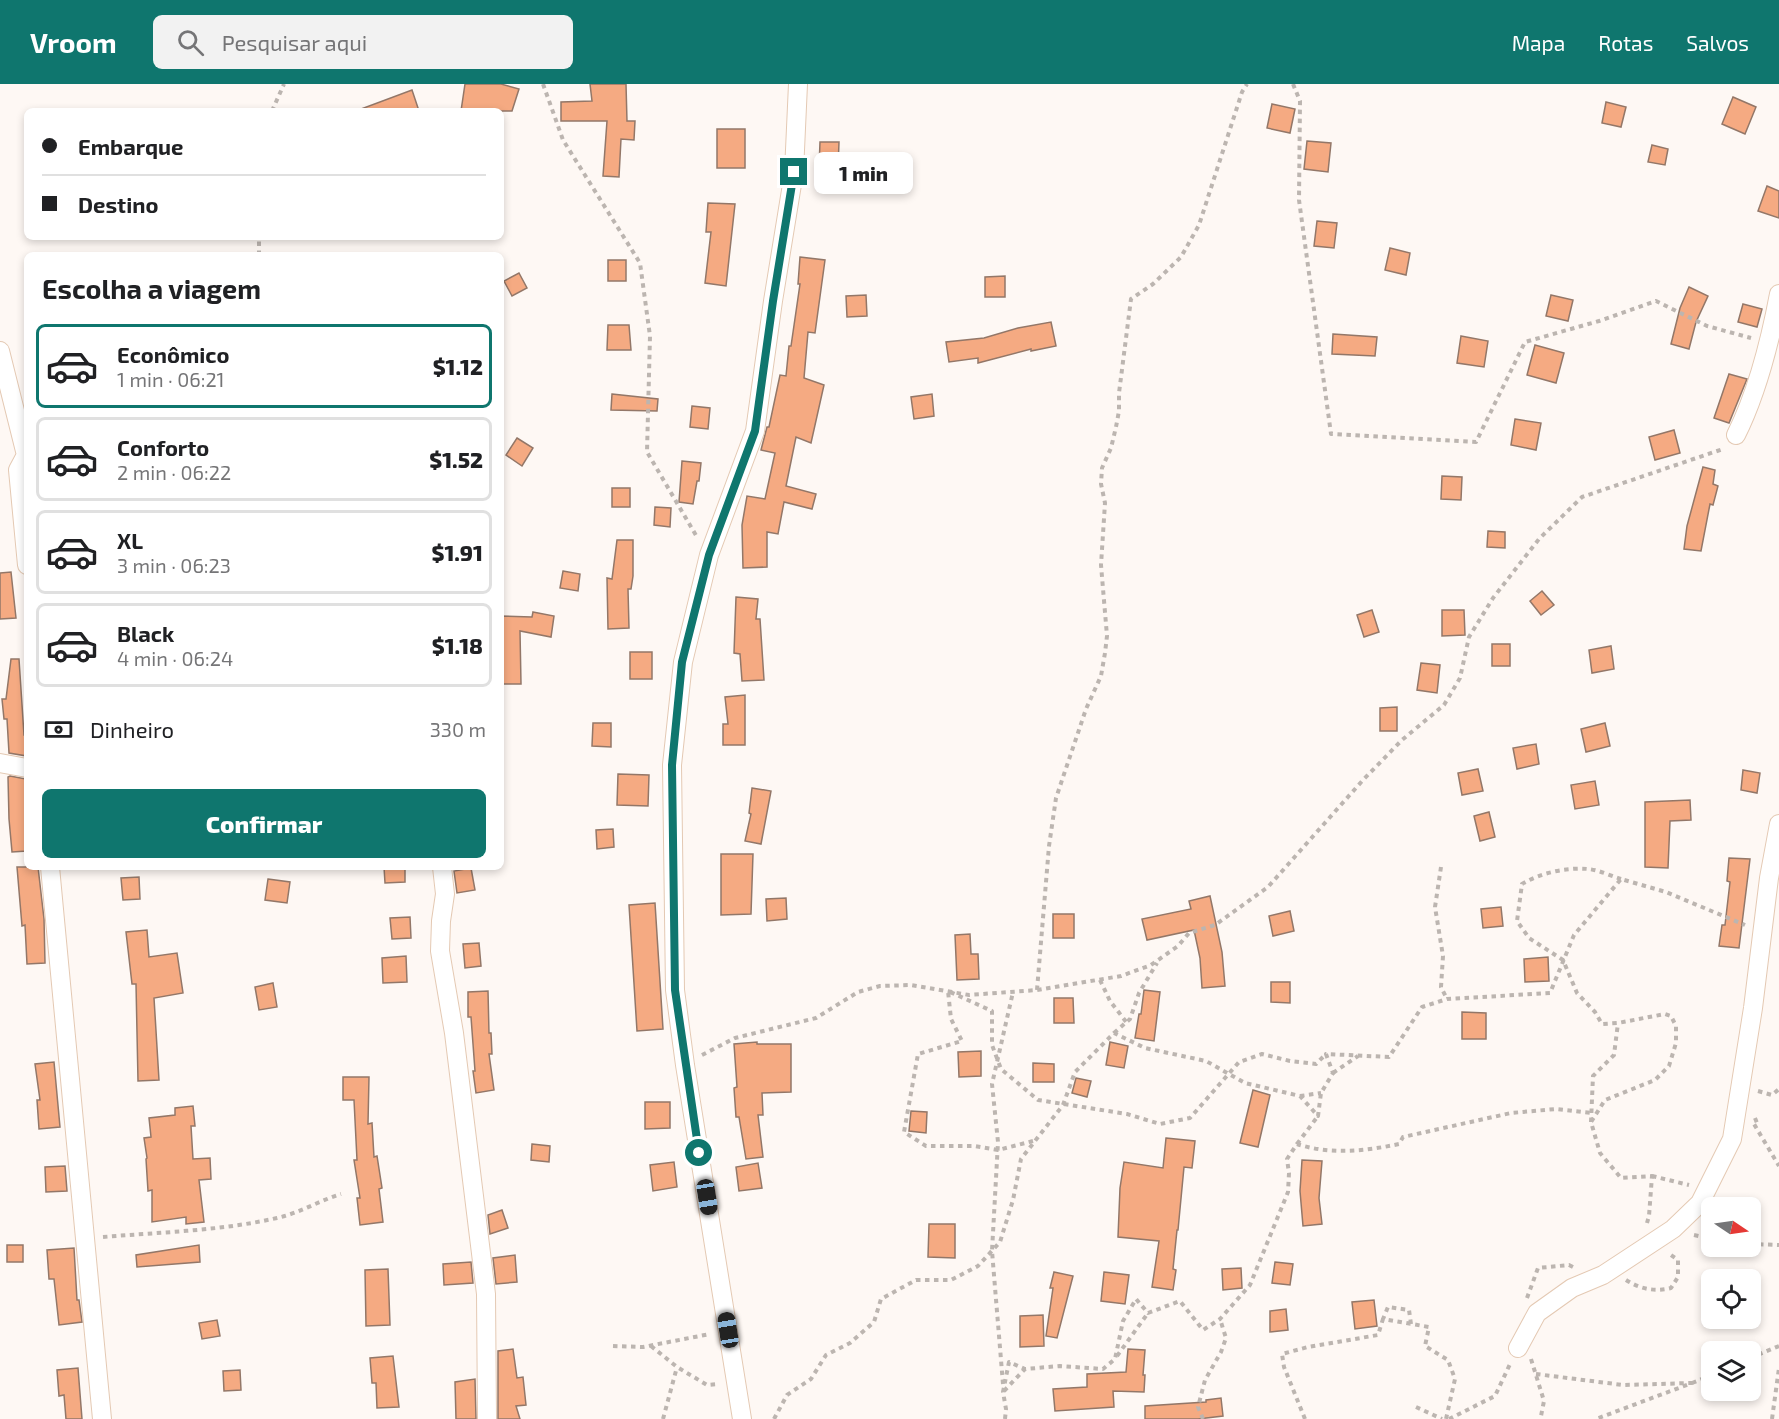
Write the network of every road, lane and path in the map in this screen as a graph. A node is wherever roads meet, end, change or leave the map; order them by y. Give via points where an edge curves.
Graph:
1 (284, 84) edge
2 (543, 84) edge
3 (798, 84) edge
4 (1247, 84) edge
5 (1293, 84) edge
6 (273, 108) edge
7 (1779, 294) edge
8 (1774, 344) edge
9 (0, 351) edge
10 (1736, 435) joint
11 (24, 447) edge
12 (24, 459) edge
13 (24, 533) edge
14 (709, 555) junction
15 (0, 763) edge
16 (24, 767) edge
17 (1779, 825) edge
18 (1441, 867) dead end
19 (50, 870) edge
20 (442, 870) edge
21 (1621, 879) junction
22 (1762, 932) junction
23 (1158, 960) junction
24 (1563, 960) junction
25 (1101, 980) junction
26 (1037, 990) junction
27 (948, 991) junction
28 (1013, 992) junction
29 (1447, 999) junction
30 (1127, 1023) junction
31 (1618, 1023) junction
32 (1114, 1033) junction
33 (1326, 1054) junction
34 (1358, 1055) junction
35 (998, 1060) junction
36 (685, 1065) junction
37 (1228, 1073) junction
38 (1333, 1073) junction
39 (1741, 1086) junction
40 (1779, 1089) edge
41 (1321, 1092) junction
42 (1300, 1096) junction
43 (1063, 1105) junction
44 (1592, 1113) junction
45 (1753, 1114) dead end
46 (1317, 1116) junction
47 (1591, 1122) junction
48 (1033, 1141) junction
49 (1297, 1144) junction
50 (998, 1150) junction
51 (1779, 1166) edge
52 (1652, 1176) junction
53 (1707, 1189) junction
54 (341, 1194) dead end
55 (85, 1239) junction
56 (1653, 1242) junction
57 (1761, 1244) edge
58 (1779, 1245) edge
59 (992, 1251) junction
60 (1603, 1275) junction
61 (1148, 1313) junction
62 (1221, 1319) junction
63 (1383, 1319) junction
64 (1411, 1324) junction
65 (728, 1330) junction
66 (651, 1345) junction
67 (613, 1346) dead end
68 (1779, 1346) edge
69 (1518, 1348) joint
70 (1761, 1353) edge
71 (1115, 1359) junction
72 (677, 1367) junction
73 (1779, 1368) edge
74 (1025, 1369) junction
75 (1536, 1374) dead end
76 (1701, 1379) edge
77 (737, 1383) junction
78 (1692, 1383) junction
79 (1003, 1392) junction
80 (1416, 1407) dead end
81 (102, 1419) edge
82 (487, 1419) edge
83 (663, 1419) edge
84 (742, 1419) edge
85 (774, 1419) edge
86 (1005, 1419) edge
87 (1203, 1419) edge
88 (1305, 1419) edge
89 (1446, 1419) edge
90 (1596, 1419) edge
91 (1772, 1419) edge

1 - 6 path
2 - 14 path via 562,140 640,263 650,336 647,452
3 - 14 street via 794,172 755,431
4 - 26 path via 1199,225 1181,257 1131,299 1119,411 1102,468 1105,653 1101,676 1056,798
5 - 8 path via 1300,101 1299,200 1331,434 1476,442 1525,342 1656,301 1707,326
7 - 8 street
8 - 10 street
9 - 11 street
10 - 23 path via 1725,448 1582,497 1539,539 1493,598 1469,637 1460,678 1444,705 1363,780 1268,887 1215,925 1189,933
12 - 13 street via 18,470
14 - 36 street via 682,662 672,765 675,990
15 - 16 street
17 - 22 street
18 - 29 path via 1435,907 1443,956 1441,987
19 - 55 street
20 - 82 street via 445,894 440,951 486,1294
21 - 22 path via 1666,892
21 - 24 path via 1574,935
21 - 24 path via 1588,868 1535,876 1522,884 1517,921 1528,938
22 - 39 street
23 - 25 path
23 - 30 path
24 - 29 path via 1550,993
24 - 31 path via 1577,993 1602,1024
25 - 26 path
25 - 30 path via 1110,1001
26 - 28 path
27 - 28 path via 969,995
27 - 35 path via 992,1011 992,1045
27 - 36 path via 911,985 880,986 858,992 816,1018 735,1038
27 - 50 path via 951,1019 962,1041 918,1054 904,1132 926,1146
28 - 35 path
29 - 34 path via 1422,1007 1389,1056
30 - 32 path
31 - 44 path via 1614,1055 1593,1076
31 - 47 path via 1665,1014 1676,1026 1676,1043 1669,1066 1655,1080 1605,1100
32 - 37 path via 1145,1048 1206,1061
32 - 43 path via 1075,1072
33 - 34 path
33 - 37 path via 1316,1064 1262,1054 1239,1062
33 - 38 path
34 - 38 path
35 - 43 path via 1001,1069 1038,1100
35 - 50 path via 992,1084
36 - 65 street
37 - 42 path via 1245,1083
37 - 43 path via 1190,1118 1160,1124 1127,1114
38 - 41 path
39 - 40 path via 1772,1095
39 - 53 street via 1732,1139
41 - 42 path
41 - 46 path
42 - 46 path
43 - 48 path
44 - 47 path
44 - 49 path via 1556,1109 1511,1113 1403,1137 1399,1144 1374,1149 1340,1151
45 - 51 path via 1757,1123 1754,1124
46 - 49 path
47 - 52 path via 1600,1153 1621,1178
48 - 50 path
48 - 59 path via 1021,1159 1000,1242
49 - 62 path via 1287,1159 1288,1192 1266,1250 1250,1285
50 - 59 path
52 - 53 path
52 - 56 path via 1649,1216 1643,1234
53 - 56 street via 1700,1203
54 - 55 path via 284,1216 235,1226
55 - 81 street
56 - 60 street
56 - 60 path via 1678,1260 1678,1277 1671,1288 1647,1288 1620,1276
57 - 58 path
59 - 79 path
59 - 85 path via 978,1266 951,1280 916,1280 881,1299 874,1322 850,1343 826,1355 811,1378 787,1395
60 - 69 street via 1572,1288 1537,1313
61 - 62 path via 1180,1301 1203,1330
61 - 71 path
61 - 71 path via 1136,1299 1123,1321
62 - 87 path via 1226,1338 1205,1380 1198,1407
63 - 64 path
63 - 64 path via 1388,1307 1409,1310
63 - 88 path via 1378,1335 1282,1354
64 - 89 path via 1429,1327 1425,1346 1448,1359 1455,1379
65 - 66 path
65 - 77 street
66 - 67 path
66 - 72 path
68 - 70 path
69 - 89 path via 1495,1396
71 - 74 path via 1103,1369
72 - 77 path via 707,1385
72 - 83 path
73 - 91 path
74 - 79 path
74 - 79 path via 1009,1362
75 - 78 path via 1623,1386
76 - 78 path
77 - 84 street
78 - 90 path
79 - 86 path
80 - 89 path

